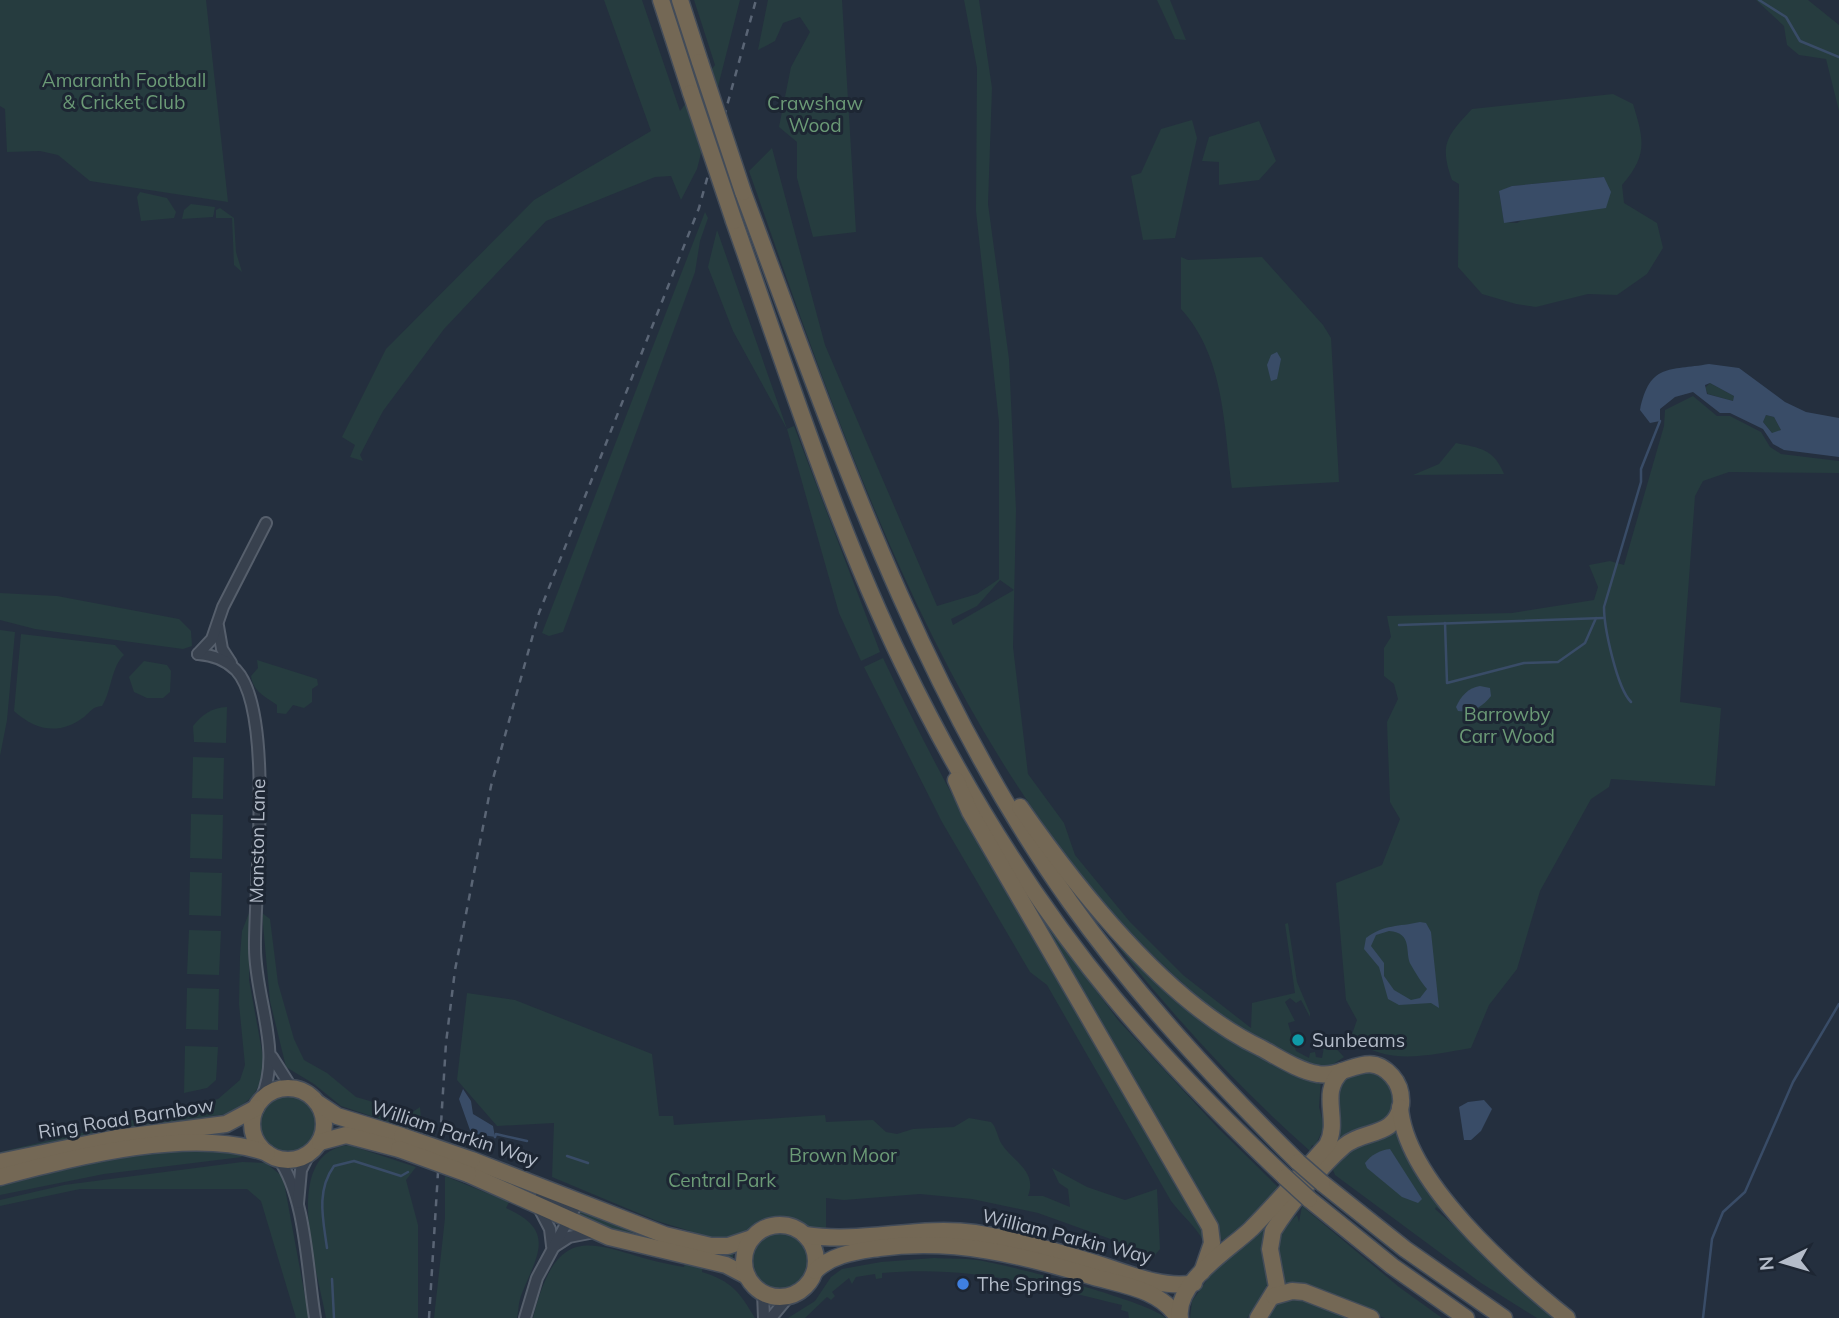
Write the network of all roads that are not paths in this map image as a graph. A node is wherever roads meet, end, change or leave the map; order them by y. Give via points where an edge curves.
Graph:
1 (661, 0) edge
2 (680, 0) edge
3 (266, 523) dead end
4 (218, 621) junction
5 (237, 671) junction
6 (947, 697) junction
7 (926, 710) junction
8 (272, 1057) junction
9 (1342, 1071) junction
10 (291, 1087) junction
11 (258, 1104) junction
12 (319, 1104) junction
13 (1400, 1107) junction
14 (400, 1143) junction
15 (314, 1148) junction
16 (272, 1156) junction
17 (0, 1162) edge
18 (470, 1167) junction
19 (0, 1177) edge
20 (536, 1204) junction
21 (298, 1206) junction
22 (572, 1211) junction
23 (598, 1232) junction
24 (805, 1234) junction
25 (752, 1238) junction
26 (551, 1249) junction
27 (815, 1271) junction
28 (747, 1276) junction
29 (1198, 1278) junction
30 (763, 1293) junction
31 (790, 1296) junction
32 (1274, 1296) junction
33 (315, 1318) edge
34 (525, 1318) edge
35 (764, 1318) edge
36 (771, 1318) edge
37 (1179, 1318) edge
38 (1258, 1318) edge
39 (1371, 1318) edge
40 (1466, 1318) edge
41 (1504, 1318) edge
42 (1567, 1318) edge

1 - 7 highway, bridge via 734,221 839,512
2 - 6 highway, bridge via 743,192 861,505
3 - 4 street
4 - 5 street, Manston Lane via 222,649
4 - 5 street via 212,639 198,654 217,656
5 - 8 street, Manston Lane via 249,698 257,744 256,972
6 - 9 highway via 1047,845 1130,943 1181,994 1272,1054 1321,1075
6 - 41 highway, bridge via 1012,813 1069,901 1191,1053 1322,1183 1405,1249
7 - 29 highway via 970,812 1207,1220 1212,1243
7 - 40 highway, bridge via 991,824 1114,998 1230,1124 1309,1199
8 - 10 street, Manston Lane
8 - 11 street, Manston Lane via 270,1079
9 - 13 highway via 1361,1063 1382,1068 1397,1083
9 - 29 highway via 1329,1092 1334,1128 1327,1145
10 - 11 highway via 270,1092
10 - 12 highway
11 - 16 highway via 254,1136
11 - 17 highway, Ring Road Barnbow via 226,1124 116,1138
12 - 14 highway, William Parkin Way
12 - 15 highway via 325,1123
13 - 32 highway via 1388,1127 1345,1146 1282,1217 1270,1241 1278,1280
13 - 42 highway via 1408,1140 1423,1168 1469,1229
14 - 15 highway, William Parkin Way via 346,1135
14 - 18 highway, William Parkin Way, bridge
15 - 16 highway via 289,1160
15 - 21 street via 302,1170
16 - 19 highway, Ring Road Barnbow via 228,1142 198,1141 87,1157
16 - 21 street via 287,1172
18 - 20 highway, William Parkin Way
18 - 22 highway, William Parkin Way via 498,1168
20 - 22 highway, William Parkin Way
20 - 26 street via 550,1229
21 - 33 street
22 - 23 highway, William Parkin Way
22 - 25 highway, William Parkin Way via 684,1240 728,1246
22 - 26 street
23 - 26 street via 569,1237
23 - 28 highway, William Parkin Way via 726,1265
24 - 25 highway via 778,1225
24 - 27 highway via 815,1251
24 - 29 highway, William Parkin Way via 835,1240 911,1231 974,1233 1049,1249 1168,1284
25 - 28 highway via 744,1256
26 - 34 street
27 - 31 highway via 802,1289
27 - 37 highway, William Parkin Way via 833,1257 849,1253 956,1244 1036,1260 1132,1288 1167,1304
28 - 30 highway
29 - 37 highway via 1180,1304
30 - 31 highway
30 - 35 street
31 - 36 street
32 - 38 highway
32 - 39 highway via 1304,1292

